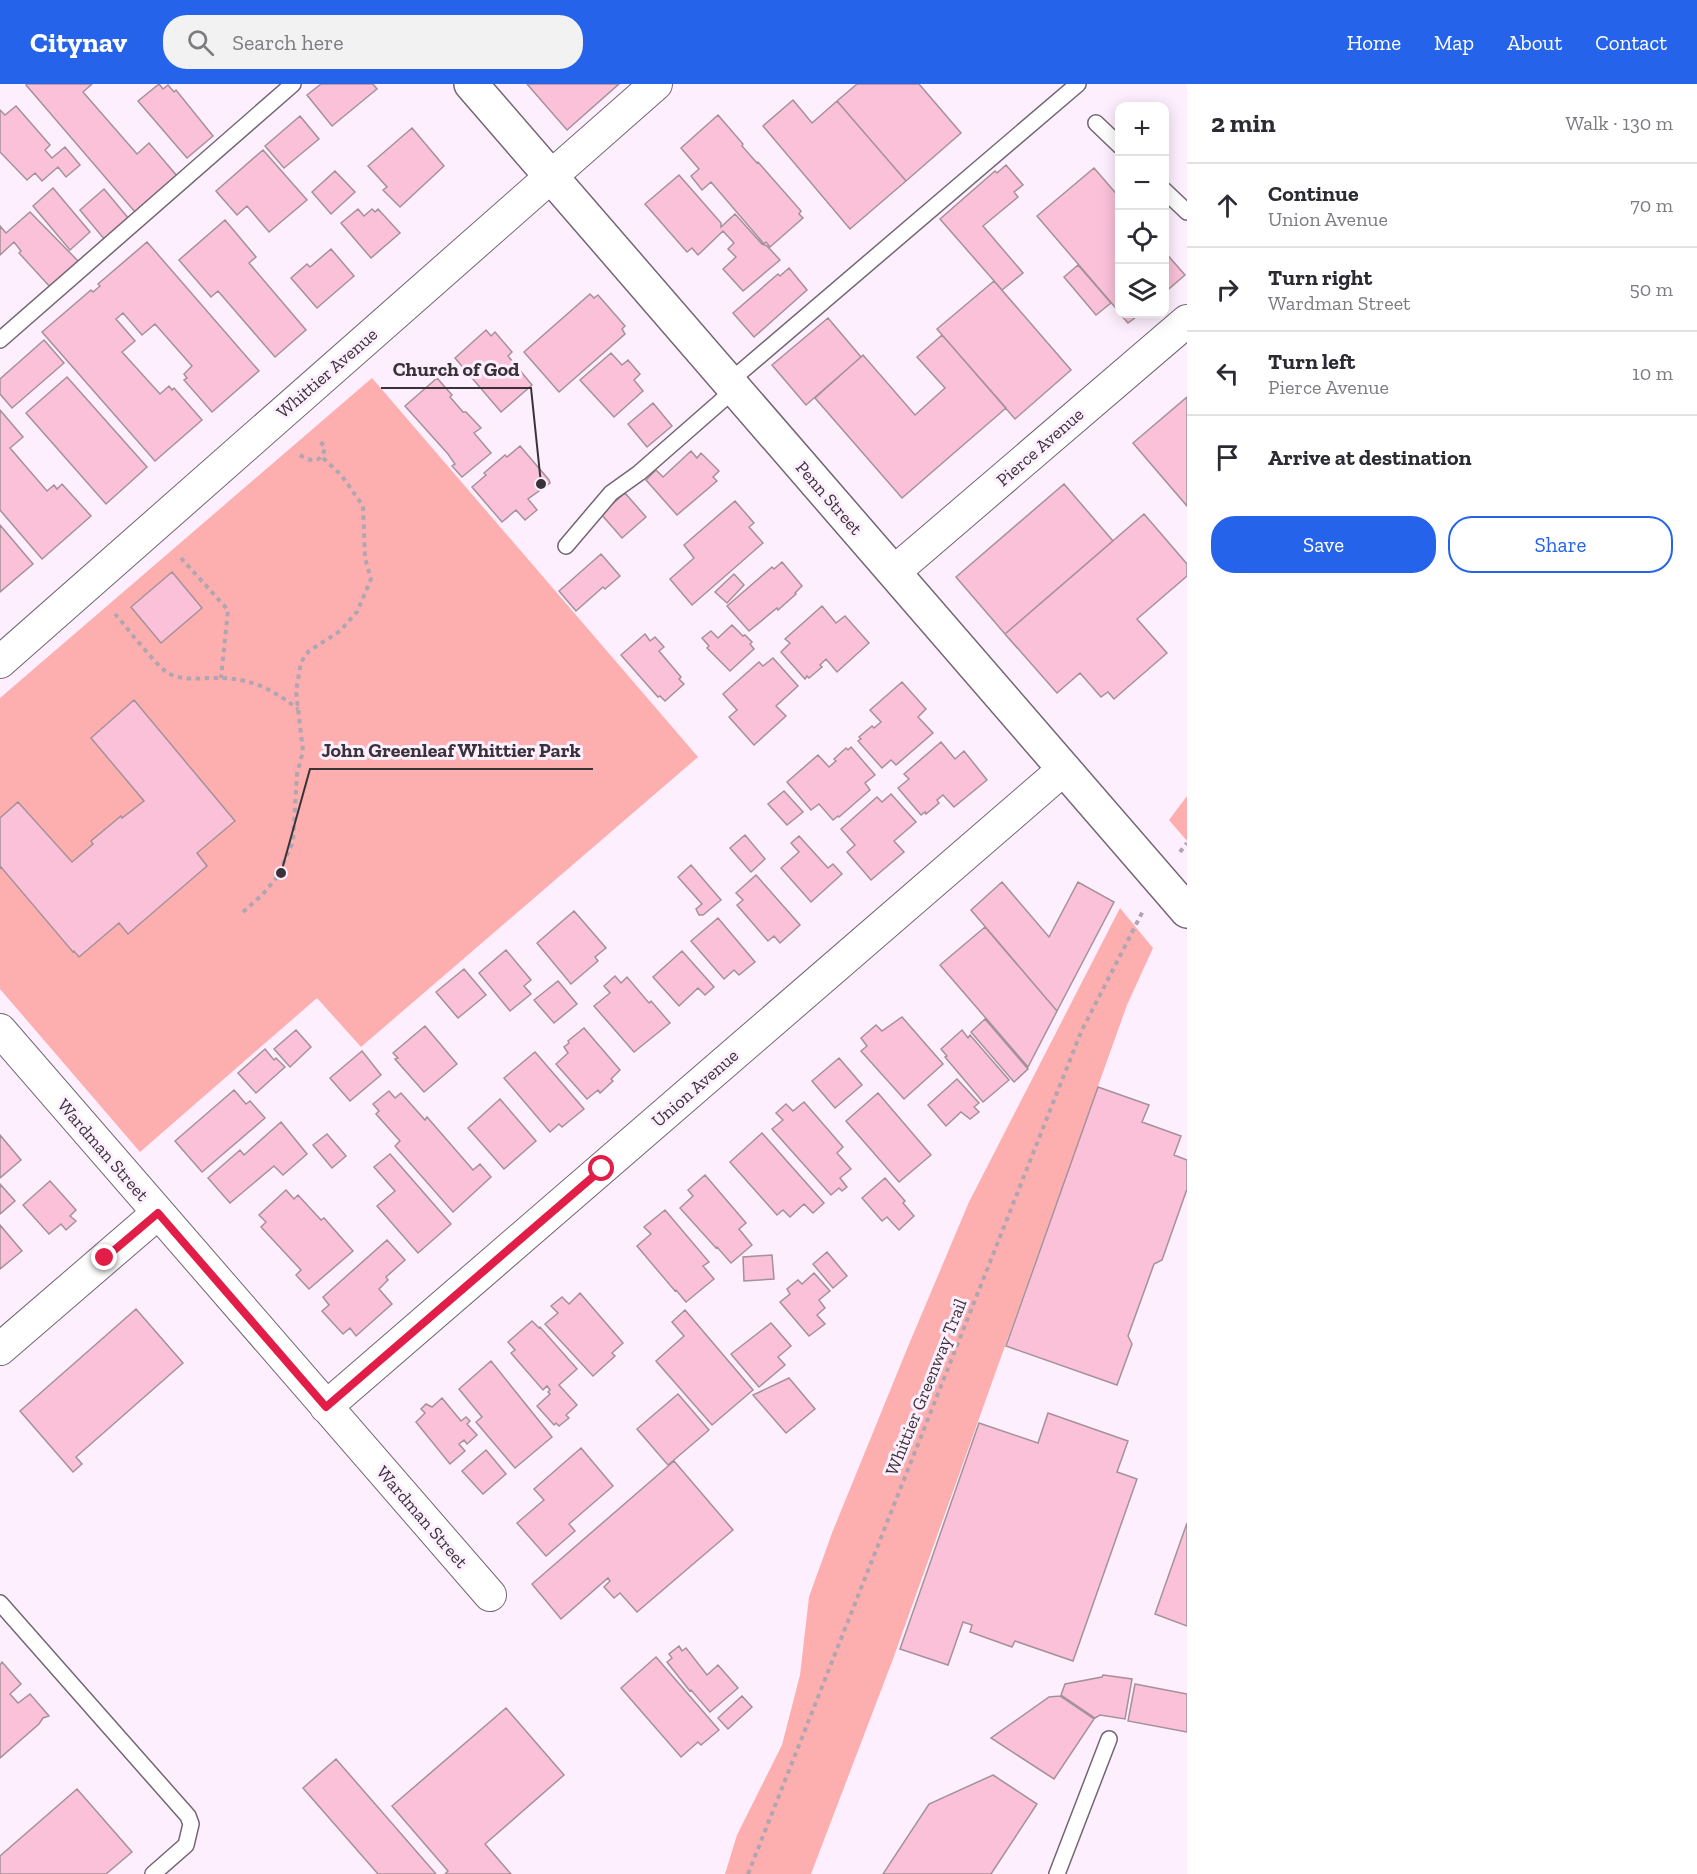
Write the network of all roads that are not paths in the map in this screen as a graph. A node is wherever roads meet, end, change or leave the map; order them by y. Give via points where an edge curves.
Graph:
1 (293, 84) edge
2 (471, 84) edge
3 (656, 84) edge
4 (1078, 84) edge
5 (1096, 123) dead end
6 (1115, 142) edge
7 (550, 176) junction
8 (1169, 195) edge
9 (1187, 212) edge
10 (1187, 321) edge
11 (0, 340) edge
12 (732, 386) junction
13 (566, 546) dead end
14 (894, 572) junction
15 (0, 662) edge
16 (1064, 769) junction
17 (1184, 902) edge
18 (0, 1030) edge
19 (158, 1213) junction
20 (0, 1349) edge
21 (326, 1407) junction
22 (490, 1595) dead end
23 (0, 1603) edge
24 (1109, 1739) dead end
25 (153, 1874) edge
26 (1057, 1874) edge

1 - 11 lane
2 - 7 street, Penn Street
3 - 7 street, Whittier Avenue
4 - 12 lane
5 - 6 lane
7 - 12 street, Penn Street
7 - 15 street, Whittier Avenue
8 - 9 lane
10 - 14 street, Pierce Avenue
12 - 13 lane via 611,494
12 - 14 street, Penn Street
14 - 16 street, Penn Street
16 - 17 street, Penn Street
16 - 21 street, Union Avenue
18 - 19 street, Wardman Street
19 - 20 street
19 - 21 street, Wardman Street
21 - 22 street, Wardman Street
23 - 25 lane via 188,1816 191,1824 186,1845
24 - 26 lane

